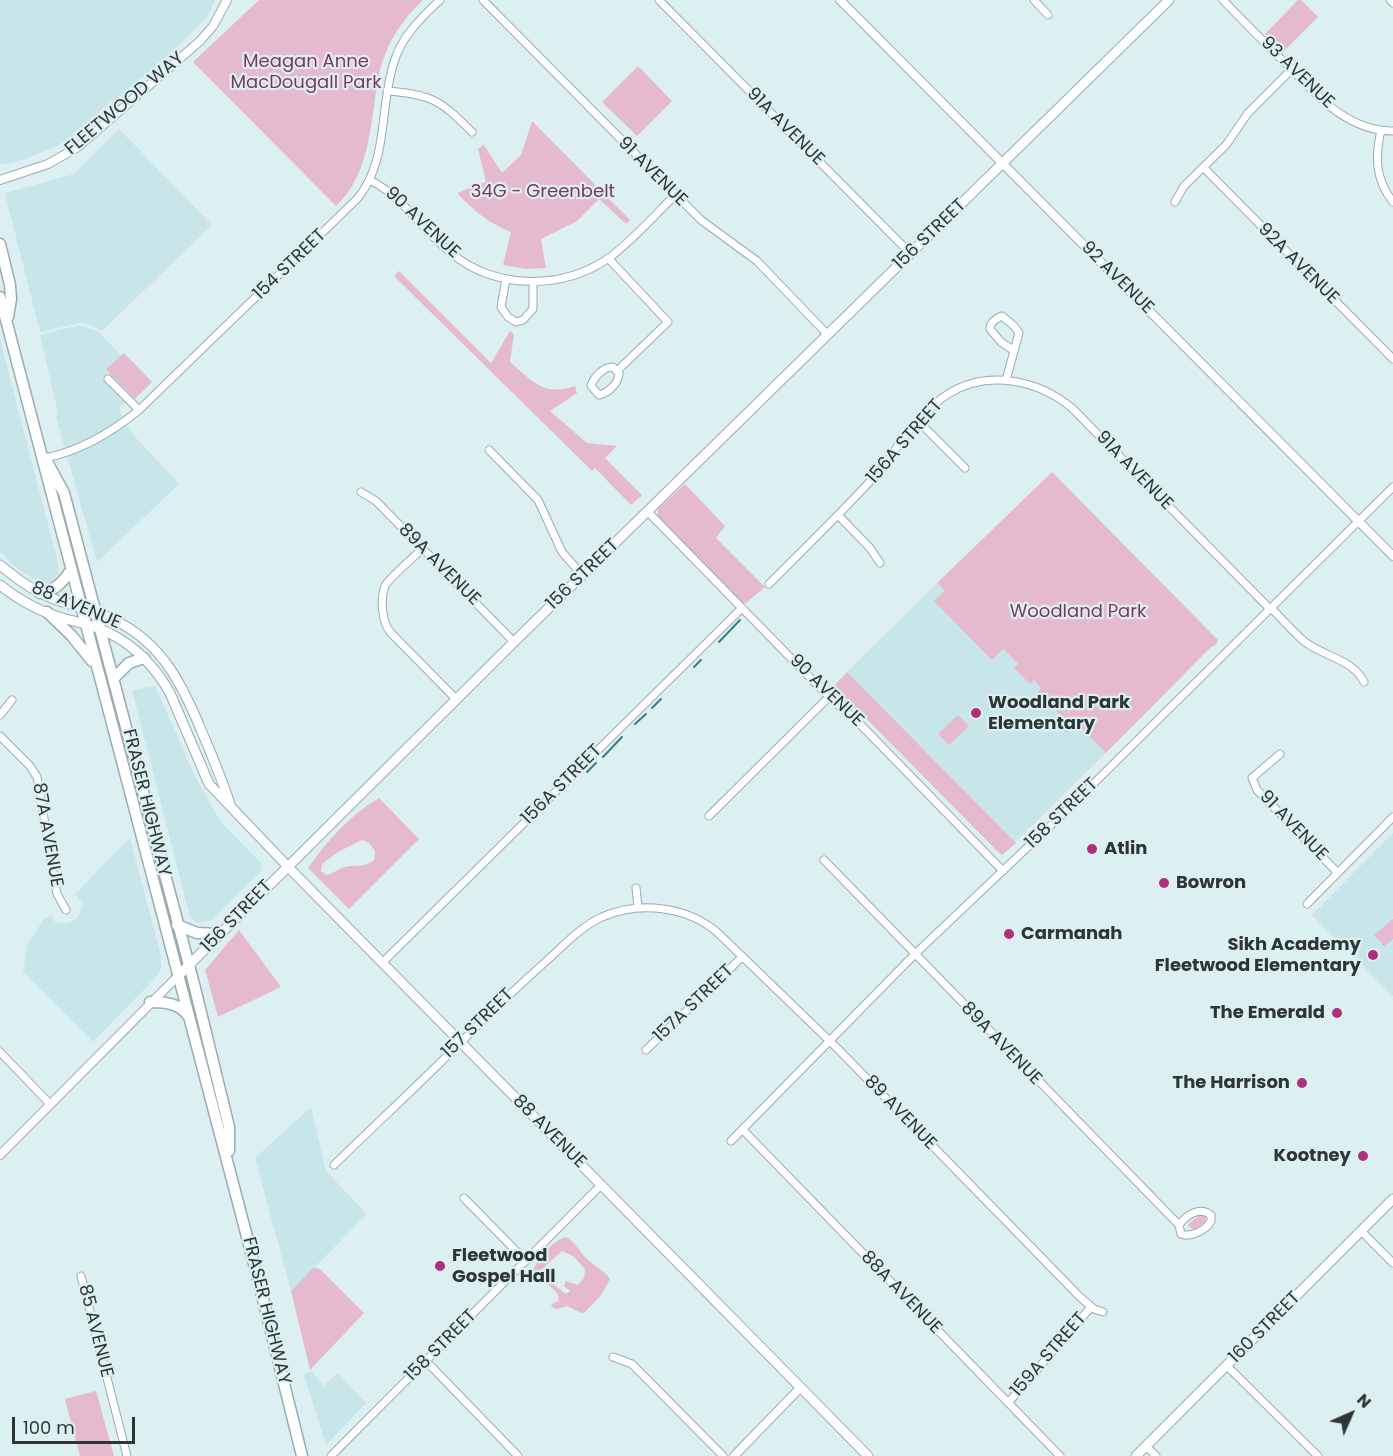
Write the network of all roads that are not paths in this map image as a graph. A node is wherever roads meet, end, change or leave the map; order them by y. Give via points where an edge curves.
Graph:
1 (227, 0) edge
2 (440, 0) edge
3 (483, 0) edge
4 (659, 0) edge
5 (840, 0) edge
6 (1034, 0) edge
7 (1169, 0) edge
8 (1223, 0) edge
9 (1048, 15) dead end
10 (1291, 70) junction
11 (387, 91) junction
12 (1381, 130) junction
13 (1393, 131) edge
14 (472, 132) dead end
15 (1004, 163) junction
16 (1204, 168) junction
17 (0, 180) edge
18 (370, 180) junction
19 (675, 195) junction
20 (1175, 202) dead end
21 (1393, 202) edge
22 (0, 244) edge
23 (911, 254) junction
24 (608, 258) junction
25 (506, 279) junction
26 (533, 282) junction
27 (0, 297) edge
28 (7, 323) junction
29 (828, 335) junction
30 (1013, 350) junction
31 (1393, 359) edge
32 (618, 370) junction
33 (108, 380) dead end
34 (1006, 380) junction
35 (139, 410) junction
36 (919, 422) junction
37 (38, 447) junction
38 (489, 450) dead end
39 (45, 458) junction
40 (965, 468) dead end
41 (1393, 487) edge
42 (362, 492) dead end
43 (648, 512) junction
44 (838, 515) junction
45 (1359, 521) junction
46 (422, 549) junction
47 (1393, 556) edge
48 (880, 563) dead end
49 (0, 565) edge
50 (71, 570) junction
51 (582, 576) junction
52 (769, 584) dead end
53 (0, 585) edge
54 (40, 593) junction
55 (80, 608) junction
56 (742, 608) junction
57 (1270, 609) junction
58 (47, 612) junction
59 (96, 613) junction
60 (85, 624) junction
61 (100, 629) junction
62 (514, 642) junction
63 (144, 658) junction
64 (96, 666) junction
65 (114, 678) junction
66 (1364, 682) dead end
67 (829, 697) junction
68 (456, 699) junction
69 (12, 700) dead end
70 (0, 715) edge
71 (0, 736) edge
72 (1280, 754) dead end
73 (231, 807) junction
74 (709, 816) dead end
75 (1393, 817) edge
76 (824, 860) dead end
77 (287, 866) junction
78 (1003, 871) junction
79 (1337, 872) junction
80 (636, 888) dead end
81 (1307, 904) dead end
82 (638, 908) junction
83 (66, 910) dead end
84 (694, 918) joint
85 (177, 925) junction
86 (220, 934) junction
87 (915, 954) junction
88 (742, 957) junction
89 (382, 962) junction
90 (189, 966) junction
91 (179, 975) junction
92 (150, 1002) junction
93 (191, 1021) junction
94 (830, 1041) junction
95 (461, 1042) junction
96 (646, 1050) dead end
97 (0, 1052) edge
98 (50, 1104) junction
99 (743, 1130) junction
100 (731, 1141) dead end
101 (0, 1155) edge
102 (334, 1165) dead end
103 (229, 1166) junction
104 (601, 1185) junction
105 (464, 1198) dead end
106 (1393, 1199) edge
107 (1179, 1226) junction
108 (1361, 1231) junction
109 (526, 1261) junction
110 (1393, 1263) edge
111 (81, 1276) dead end
112 (1091, 1307) junction
113 (1102, 1312) dead end
114 (613, 1357) dead end
115 (426, 1361) junction
116 (1227, 1366) junction
117 (801, 1387) junction
118 (1008, 1403) junction
119 (1146, 1446) junction
120 (127, 1456) edge
121 (302, 1456) edge
122 (331, 1456) edge
123 (518, 1456) edge
124 (723, 1456) edge
125 (734, 1456) edge
126 (868, 1456) edge
127 (1060, 1456) edge
128 (1136, 1456) edge
129 (1156, 1456) edge
130 (1318, 1456) edge

1 - 17 street, FLEETWOOD WAY via 200,41 78,147 48,164
2 - 11 street, 154 STREET via 406,36 394,61
3 - 19 street, 91 AVENUE
4 - 23 street, 91A AVENUE
5 - 15 street, 92 AVENUE
6 - 9 street
7 - 15 main road, 156 STREET
8 - 10 street, 93 AVENUE
10 - 12 street, 93 AVENUE via 1334,110
10 - 16 street via 1248,112 1226,145
11 - 14 street via 432,99
11 - 18 street, 154 STREET via 378,156
12 - 13 street
12 - 21 street via 1377,169
15 - 23 main road, 156 STREET
15 - 45 street, 92 AVENUE
16 - 20 street via 1184,186
16 - 31 street, 92A AVENUE
18 - 25 street, 90 AVENUE via 392,194 456,257 480,271
18 - 35 street, 154 STREET via 350,206
19 - 24 street, 90 AVENUE
19 - 29 street, 91 AVENUE via 714,231 757,261
22 - 28 main road, FRASER HIGHWAY via 10,285
23 - 29 main road, 156 STREET
24 - 26 street, 90 AVENUE via 560,279
24 - 32 street via 668,322
25 - 26 street, 90 AVENUE
25 - 26 street via 501,307 516,322 533,309
27 - 28 main road, FRASER HIGHWAY
28 - 37 main road, FRASER HIGHWAY
29 - 43 main road, 156 STREET
30 - 30 street via 1018,331 1005,317 998,317 990,329
30 - 34 street
32 - 32 street via 606,368 594,379 591,386 595,393 603,394 617,382
33 - 35 street
34 - 36 street, 156A STREET via 977,382 958,389 939,401
34 - 57 street, 91A AVENUE via 1037,387 1072,408
35 - 39 street, 154 STREET via 80,449
36 - 40 street
36 - 44 street, 156A STREET
37 - 39 main road, FRASER HIGHWAY
37 - 50 main road, FRASER HIGHWAY
38 - 51 street via 538,500 562,552
39 - 59 main road, FRASER HIGHWAY via 64,493
41 - 45 street, 158 STREET
42 - 46 street, 89A AVENUE via 376,501
43 - 51 main road, 156 STREET
43 - 56 street, 90 AVENUE
44 - 48 street
44 - 52 street, 156A STREET
45 - 47 street, 92 AVENUE
45 - 57 street, 158 STREET
46 - 62 street, 89A AVENUE
46 - 68 street via 386,585 385,624
49 - 54 main road, 88 AVENUE
50 - 54 main road via 59,586
50 - 55 main road, FRASER HIGHWAY
51 - 62 main road, 156 STREET
53 - 58 main road, 88 AVENUE
54 - 55 main road, 88 AVENUE
55 - 59 main road, 88 AVENUE
55 - 60 main road, FRASER HIGHWAY
56 - 67 street, 90 AVENUE
56 - 89 street, 156A STREET
57 - 66 street, 91A AVENUE via 1305,641 1350,666
57 - 78 street, 158 STREET
58 - 60 main road, 88 AVENUE
58 - 64 main road
59 - 61 main road, FRASER HIGHWAY
59 - 73 main road, 88 AVENUE via 136,633 174,672
60 - 61 main road, 88 AVENUE
60 - 64 main road, FRASER HIGHWAY
61 - 63 main road, 88 AVENUE
61 - 65 main road, FRASER HIGHWAY
62 - 68 main road, 156 STREET
63 - 65 main road via 129,663
63 - 73 main road, 88 AVENUE via 170,693 208,784
64 - 91 main road, FRASER HIGHWAY
65 - 85 main road, FRASER HIGHWAY
67 - 74 street
67 - 78 street, 90 AVENUE
68 - 77 main road, 156 STREET
69 - 70 street
71 - 83 street, 87A AVENUE via 37,777 57,894
72 - 79 street, 91 AVENUE via 1252,778 1254,784
73 - 77 main road, 88 AVENUE
75 - 79 street
76 - 87 street, 89A AVENUE
77 - 86 main road, 156 STREET
77 - 89 main road, 88 AVENUE
78 - 87 street, 158 STREET
79 - 81 street
80 - 82 street
82 - 84 street, 157 STREET via 667,910
82 - 95 street, 157 STREET via 604,917 581,930
84 - 88 street, 89 AVENUE via 711,927
85 - 86 main road via 197,933
85 - 90 main road, FRASER HIGHWAY
86 - 90 main road, 156 STREET
87 - 94 street, 158 STREET
87 - 107 street, 89A AVENUE
88 - 94 street, 89 AVENUE
88 - 96 street, 157A STREET
89 - 95 main road, 88 AVENUE
90 - 91 main road, 156 STREET
90 - 103 main road, FRASER HIGHWAY via 229,1127
91 - 92 street, 156 STREET
91 - 93 main road, FRASER HIGHWAY
92 - 93 main road via 177,1006
92 - 98 street, 156 STREET
93 - 103 main road, FRASER HIGHWAY
94 - 99 street, 158 STREET
94 - 112 street, 89 AVENUE
95 - 102 street, 157 STREET
95 - 104 main road, 88 AVENUE
97 - 98 street
98 - 101 street, 156 STREET
99 - 100 street, 158 STREET
99 - 118 street, 88A AVENUE
103 - 121 main road, FRASER HIGHWAY
104 - 109 street, 158 STREET
104 - 117 main road, 88 AVENUE
105 - 109 street
106 - 108 main road, 160 STREET
107 - 107 street via 1181,1234 1191,1235 1210,1224 1211,1215 1198,1210
108 - 110 street
108 - 116 main road, 160 STREET
109 - 115 street, 158 STREET
111 - 120 street, 85 AVENUE
112 - 113 street, 89 AVENUE
112 - 118 street, 159A STREET
114 - 124 street via 632,1364
115 - 122 street, 158 STREET
115 - 123 street
116 - 119 main road, 160 STREET
116 - 130 street
117 - 125 street
117 - 126 main road, 88 AVENUE
118 - 127 street, 88A AVENUE
119 - 128 main road, 160 STREET
119 - 129 street

